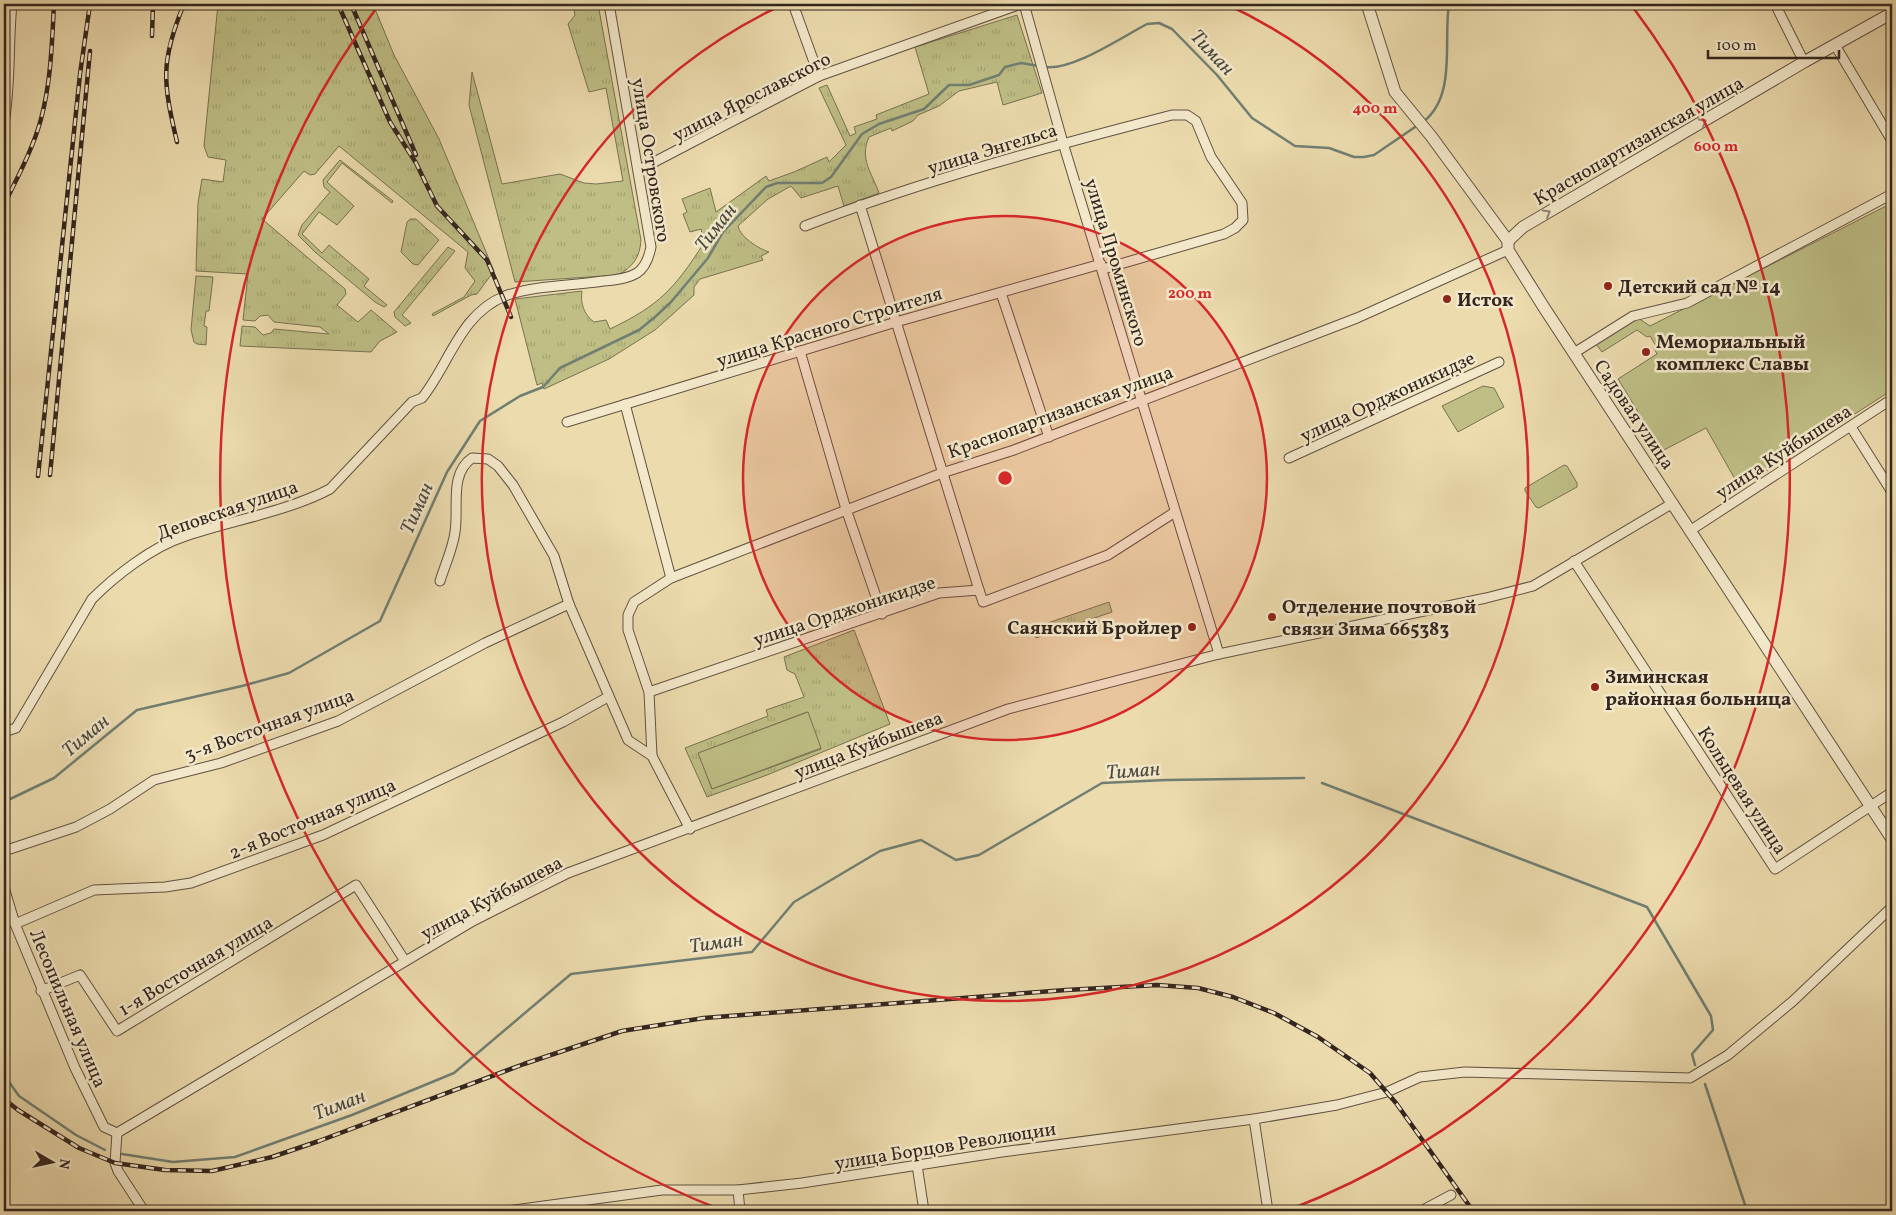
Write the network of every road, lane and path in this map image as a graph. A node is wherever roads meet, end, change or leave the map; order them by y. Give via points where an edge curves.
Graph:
1 (12, 4) edge
2 (609, 4) edge
3 (793, 4) edge
4 (1022, 4) edge
5 (1367, 4) edge
6 (1775, 4) edge
7 (1892, 13) edge
8 (1835, 45) junction
9 (1804, 62) junction
10 (819, 76) junction
11 (4, 123) edge
12 (1892, 141) edge
13 (1063, 143) junction
14 (639, 170) junction
15 (1892, 194) edge
16 (1242, 203) joint
17 (860, 205) junction
18 (805, 226) dead end
19 (1508, 246) junction
20 (1102, 266) junction
21 (1001, 293) junction
22 (896, 322) junction
23 (800, 351) junction
24 (1574, 353) junction
25 (1499, 362) dead end
26 (422, 398) joint
27 (1892, 399) edge
28 (1142, 401) junction
29 (625, 404) junction
30 (566, 422) dead end
31 (1851, 427) junction
32 (1049, 436) junction
33 (1289, 458) dead end
34 (942, 473) junction
35 (1892, 492) edge
36 (1673, 503) junction
37 (846, 510) junction
38 (1175, 512) junction
39 (1691, 530) junction
40 (1574, 561) junction
41 (671, 578) junction
42 (440, 581) dead end
43 (980, 590) junction
44 (569, 604) junction
45 (882, 614) junction
46 (1219, 654) junction
47 (649, 692) junction
48 (608, 697) junction
49 (4, 732) edge
50 (652, 756) junction
51 (1892, 792) edge
52 (1871, 807) junction
53 (690, 829) junction
54 (1892, 839) edge
55 (4, 852) edge
56 (4, 887) edge
57 (1892, 907) edge
58 (15, 924) junction
59 (405, 961) junction
60 (42, 991) junction
61 (1254, 1118) junction
62 (117, 1133) junction
63 (917, 1165) junction
64 (738, 1190) junction
65 (1451, 1195) dead end
66 (4, 1208) edge
67 (7, 1211) edge
68 (144, 1211) edge
69 (506, 1211) edge
70 (740, 1211) edge
71 (924, 1211) edge
72 (1268, 1211) edge
73 (1421, 1211) edge

1 - 11 street
2 - 14 street, улица Островского
3 - 10 street
4 - 10 street, улица Ярославского
4 - 13 street, улица Проминского
5 - 19 street, Садовая улица via 1396,92
6 - 9 street
7 - 8 street, Краснопартизанская улица
8 - 9 street, Краснопартизанская улица
8 - 12 street
19 -> 9 street, Краснопартизанская улица via 1523,227
10 - 14 street, улица Ярославского
13 - 16 street, улица Энгельса via 1172,115 1191,117 1196,121 1211,157
13 - 17 street, улица Энгельса
13 - 20 street, улица Проминского
14 - 26 street, улица Островского via 651,247 642,268 622,279 510,295 488,305 468,323
15 - 24 street via 1687,303 1633,316
16 - 20 street, улица Красного Строителя via 1243,220 1235,228
17 - 18 street, улица Энгельса
17 - 22 street
19 - 24 street, Садовая улица
19 - 28 street, Краснопартизанская улица via 1357,318
20 - 21 street, улица Красного Строителя
20 - 28 street, улица Проминского
21 - 22 street, улица Красного Строителя
21 - 32 street
22 - 23 street, улица Красного Строителя
22 - 34 street
23 - 29 street, улица Красного Строителя
23 - 37 street
24 - 36 street, Садовая улица
25 - 33 street, улица Орджоникидзе
26 - 49 street, Деповская улица via 412,402 330,489 317,496 182,537 149,552 106,586 92,599 16,728
27 - 31 street, улица Куйбышева
28 - 32 street, Краснопартизанская улица
28 - 38 street, улица Проминского
29 - 30 street, улица Красного Строителя
29 - 41 street
31 - 35 street
31 - 39 street, улица Куйбышева
32 - 34 street, Краснопартизанская улица
34 - 37 street, Краснопартизанская улица
34 - 43 street
36 - 39 street, Садовая улица
36 - 40 street, улица Куйбышева
37 - 41 street, Краснопартизанская улица
37 - 45 street
38 - 43 street via 1108,555 983,602
38 - 46 street, улица Проминского
39 - 52 street, Садовая улица
40 - 46 street, улица Куйбышева via 1533,586
40 - 52 street, Кольцевая улица via 1775,869
41 - 47 street, Краснопартизанская улица via 641,597 629,609 628,630
42 - 44 street via 455,533 456,491 462,469 472,458 484,458 498,466 513,486 554,556
43 - 45 street, улица Орджоникидзе via 939,593
44 - 48 street
44 - 55 street, 3-я Восточная улица via 485,643 338,721 221,763 154,780 76,827
45 - 47 street, улица Орджоникидзе
46 - 53 street, улица Куйбышева via 1008,708
47 - 50 street
48 - 50 street via 628,740
48 - 58 street, 2-я Восточная улица via 446,778 322,835 191,883 94,890
50 - 53 street
51 - 52 street, Кольцевая улица
52 - 54 street, Садовая улица
53 - 59 street, улица Куйбышева via 568,873 473,921
56 - 58 street, Лесопильная улица
57 - 61 street, улица Борцов Революции via 1793,1001 1728,1055 1690,1078 1465,1072 1420,1077 1387,1092 1337,1105
58 - 60 street, Лесопильная улица
59 - 60 street, 1-я Восточная улица via 356,885 117,1031 80,975
59 - 62 street, улица Куйбышева
60 - 62 street, Лесопильная улица via 104,1126
61 - 63 street, улица Борцов Революции
61 - 72 street
62 - 68 street via 115,1163
63 - 64 street, улица Борцов Революции
63 - 71 street
64 - 69 street, улица Борцов Революции via 662,1190
64 - 70 street
65 - 73 street
66 - 67 street

